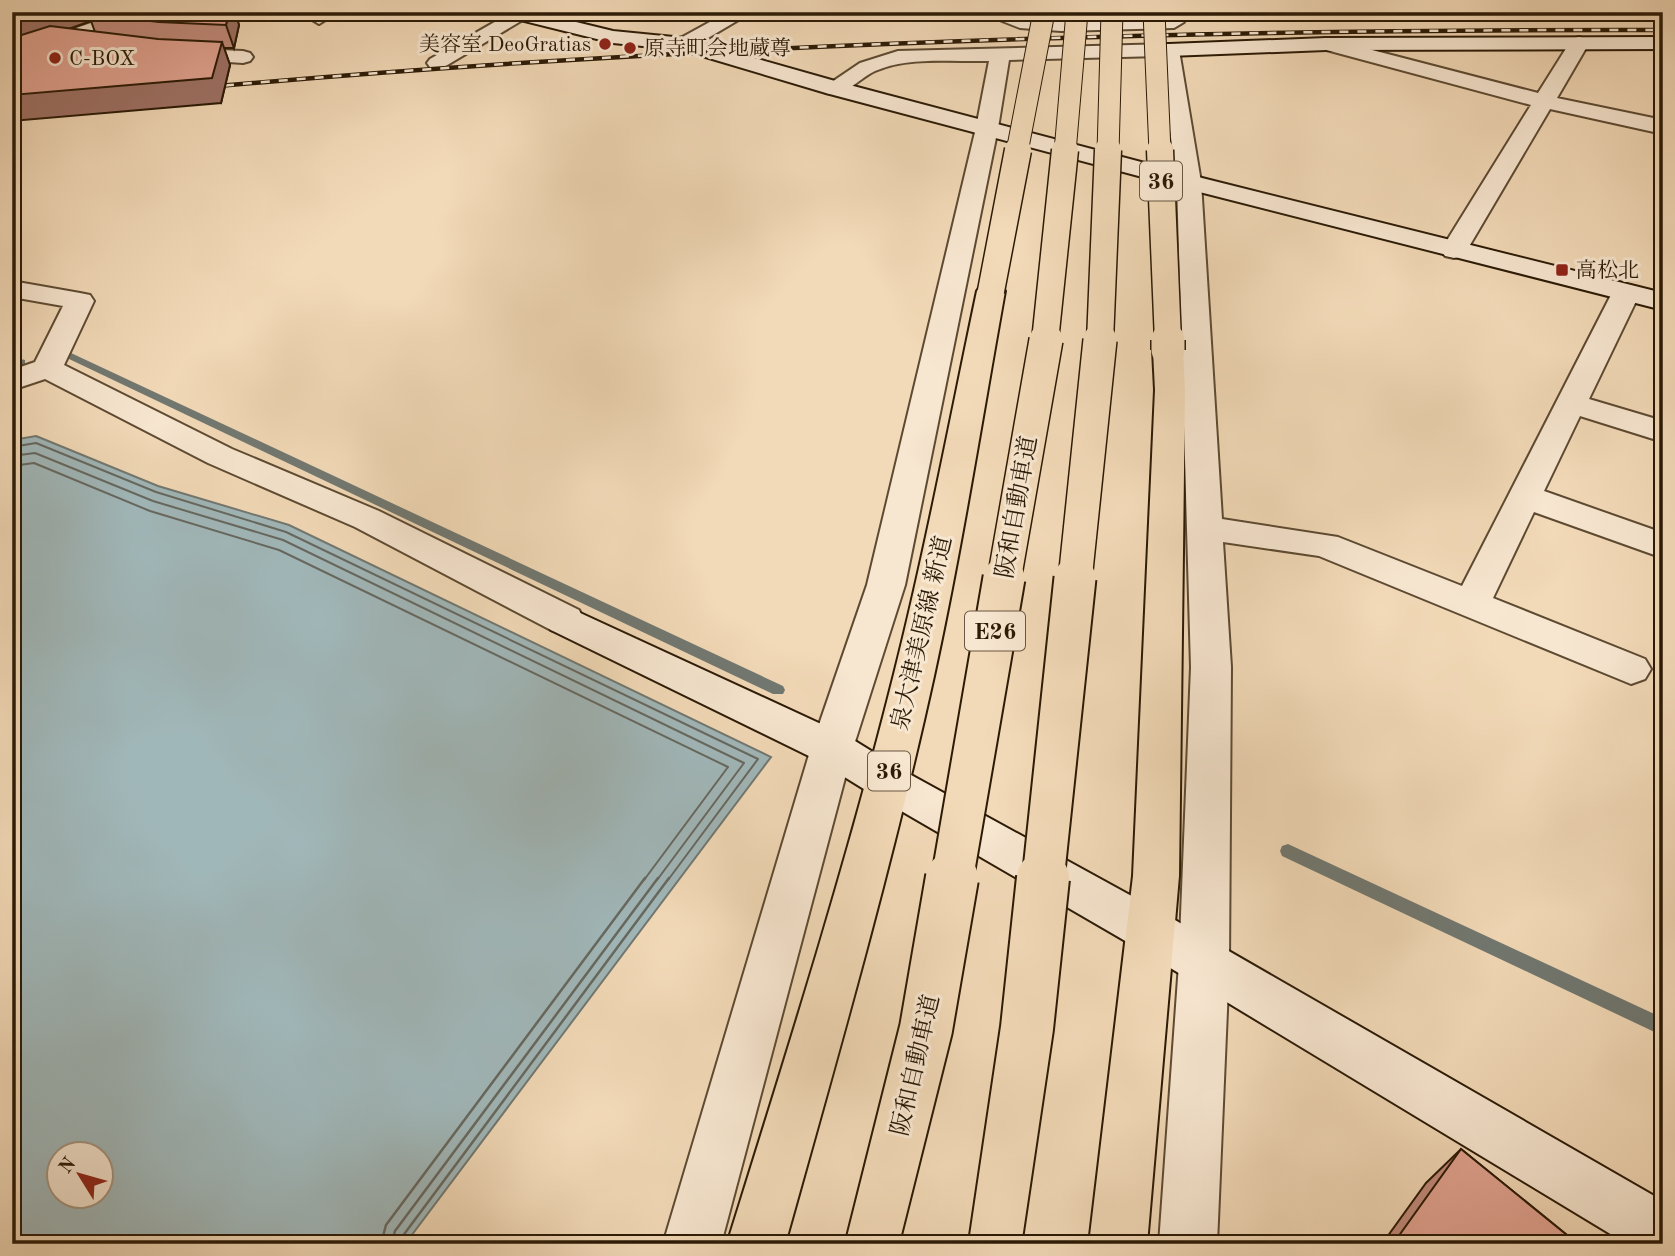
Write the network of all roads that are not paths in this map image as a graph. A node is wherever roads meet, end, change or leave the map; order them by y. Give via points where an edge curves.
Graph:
1 (142, 12) edge
2 (743, 12) edge
3 (1010, 12) edge
4 (1044, 12) edge
5 (1077, 12) edge
6 (1112, 12) edge
7 (1154, 12) edge
8 (1174, 12) edge
9 (516, 14) edge
10 (60, 41) junction
11 (1579, 43) junction
12 (1663, 43) edge
13 (684, 44) junction
14 (1326, 44) junction
15 (101, 46) edge
16 (1169, 50) junction
17 (155, 52) edge
18 (1000, 55) junction
19 (12, 57) edge
20 (243, 57) dead end
21 (437, 63) dead end
22 (834, 88) junction
23 (1542, 101) junction
24 (1663, 127) edge
25 (987, 128) junction
26 (1189, 182) junction
27 (1454, 250) junction
28 (12, 289) edge
29 (1626, 293) junction
30 (1663, 302) edge
31 (47, 368) junction
32 (12, 381) edge
33 (1571, 403) junction
34 (1663, 432) edge
35 (1524, 496) junction
36 (1204, 528) junction
37 (1663, 546) edge
38 (1471, 604) junction
39 (1631, 669) dead end
40 (832, 748) junction
41 (887, 782) junction
42 (1151, 931) junction
43 (1204, 964) junction
44 (1663, 1233) edge
45 (692, 1244) edge
46 (756, 1244) edge
47 (872, 1244) edge
48 (995, 1244) edge
49 (1118, 1244) edge
50 (1188, 1244) edge

1 - 10 street
2 - 13 street
3 - 8 street via 1014,21 1037,26 1174,22
4 - 41 main road, 泉大津美原線 新道 / 36, bridge via 932,593
5 - 47 main road, 阪和自動車道 / E26, bridge via 1050,314 926,1029
6 - 48 main road, bridge via 1103,316 1027,1028
7 - 42 main road, 36, bridge via 1170,390 1160,806
9 - 13 street via 612,37
9 - 21 street
10 - 15 street
10 - 19 street
11 - 12 street
11 - 14 street
11 - 23 street
13 - 22 street
14 - 16 street
14 - 23 street
16 - 18 street
16 - 26 street
17 - 20 street
18 - 22 street via 898,57 867,67
18 - 25 street
22 - 25 street
23 - 24 street
23 - 27 street
25 - 26 street
25 - 40 street via 886,585
26 - 27 street
26 - 36 street
27 - 29 street
28 - 31 street via 80,301
29 - 30 street
29 - 33 street
31 - 32 street
31 - 40 street via 220,456 367,519
33 - 34 street
33 - 35 street
35 - 37 street
35 - 38 street
36 - 38 street via 1325,545
36 - 43 street via 1211,667
38 - 39 street
40 - 41 street
40 - 45 street
41 - 42 street
41 - 46 main road, 泉大津美原線 新道 / 36
42 - 43 street
42 - 49 main road, 36
43 - 44 street
43 - 50 street

